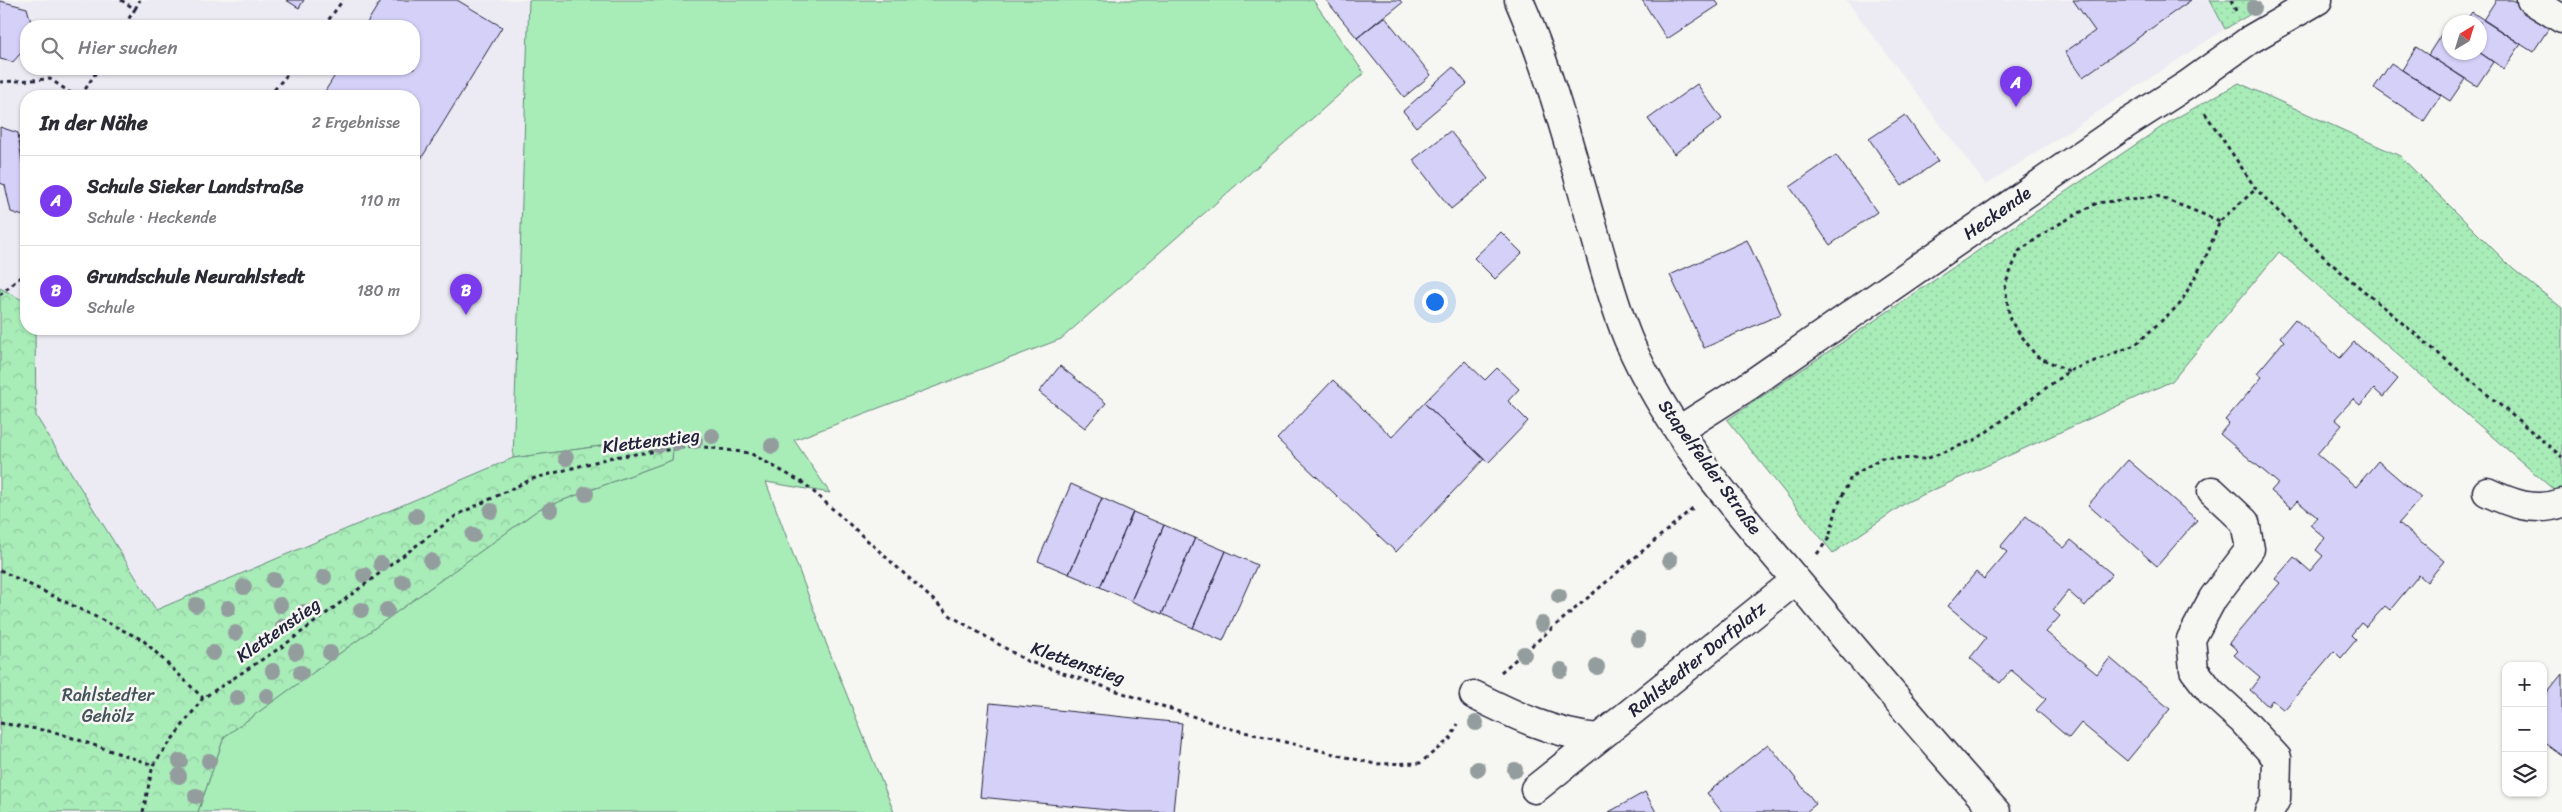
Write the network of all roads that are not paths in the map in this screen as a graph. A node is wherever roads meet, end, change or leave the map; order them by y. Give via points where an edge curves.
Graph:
1 (1519, 0) edge
2 (2318, 0) edge
3 (2531, 0) edge
4 (2562, 18) edge
5 (1679, 430) junction
6 (2212, 491) dead end
7 (2486, 492) dead end
8 (2562, 503) edge
9 (1796, 580) junction
10 (1474, 695) road end
11 (1598, 738) junction
12 (1535, 789) dead end
13 (1996, 812) edge
14 (2269, 812) edge

1 - 5 street, Stapelfelder Straße via 1562,122 1614,300 1653,388
2 - 5 street, Heckende via 2251,39 1747,387
3 - 4 street
5 - 9 street, Stapelfelder Straße via 1719,486
6 - 14 street via 2245,522 2250,549 2213,598 2191,639 2194,670 2211,692 2277,758 2276,799
7 - 8 street via 2529,507
9 - 11 street, Rahlstedter Dorfplatz
9 - 13 street, Stapelfelder Straße
10 - 11 street via 1534,724 1578,737
11 - 12 street, Rahlstedter Dorfplatz

